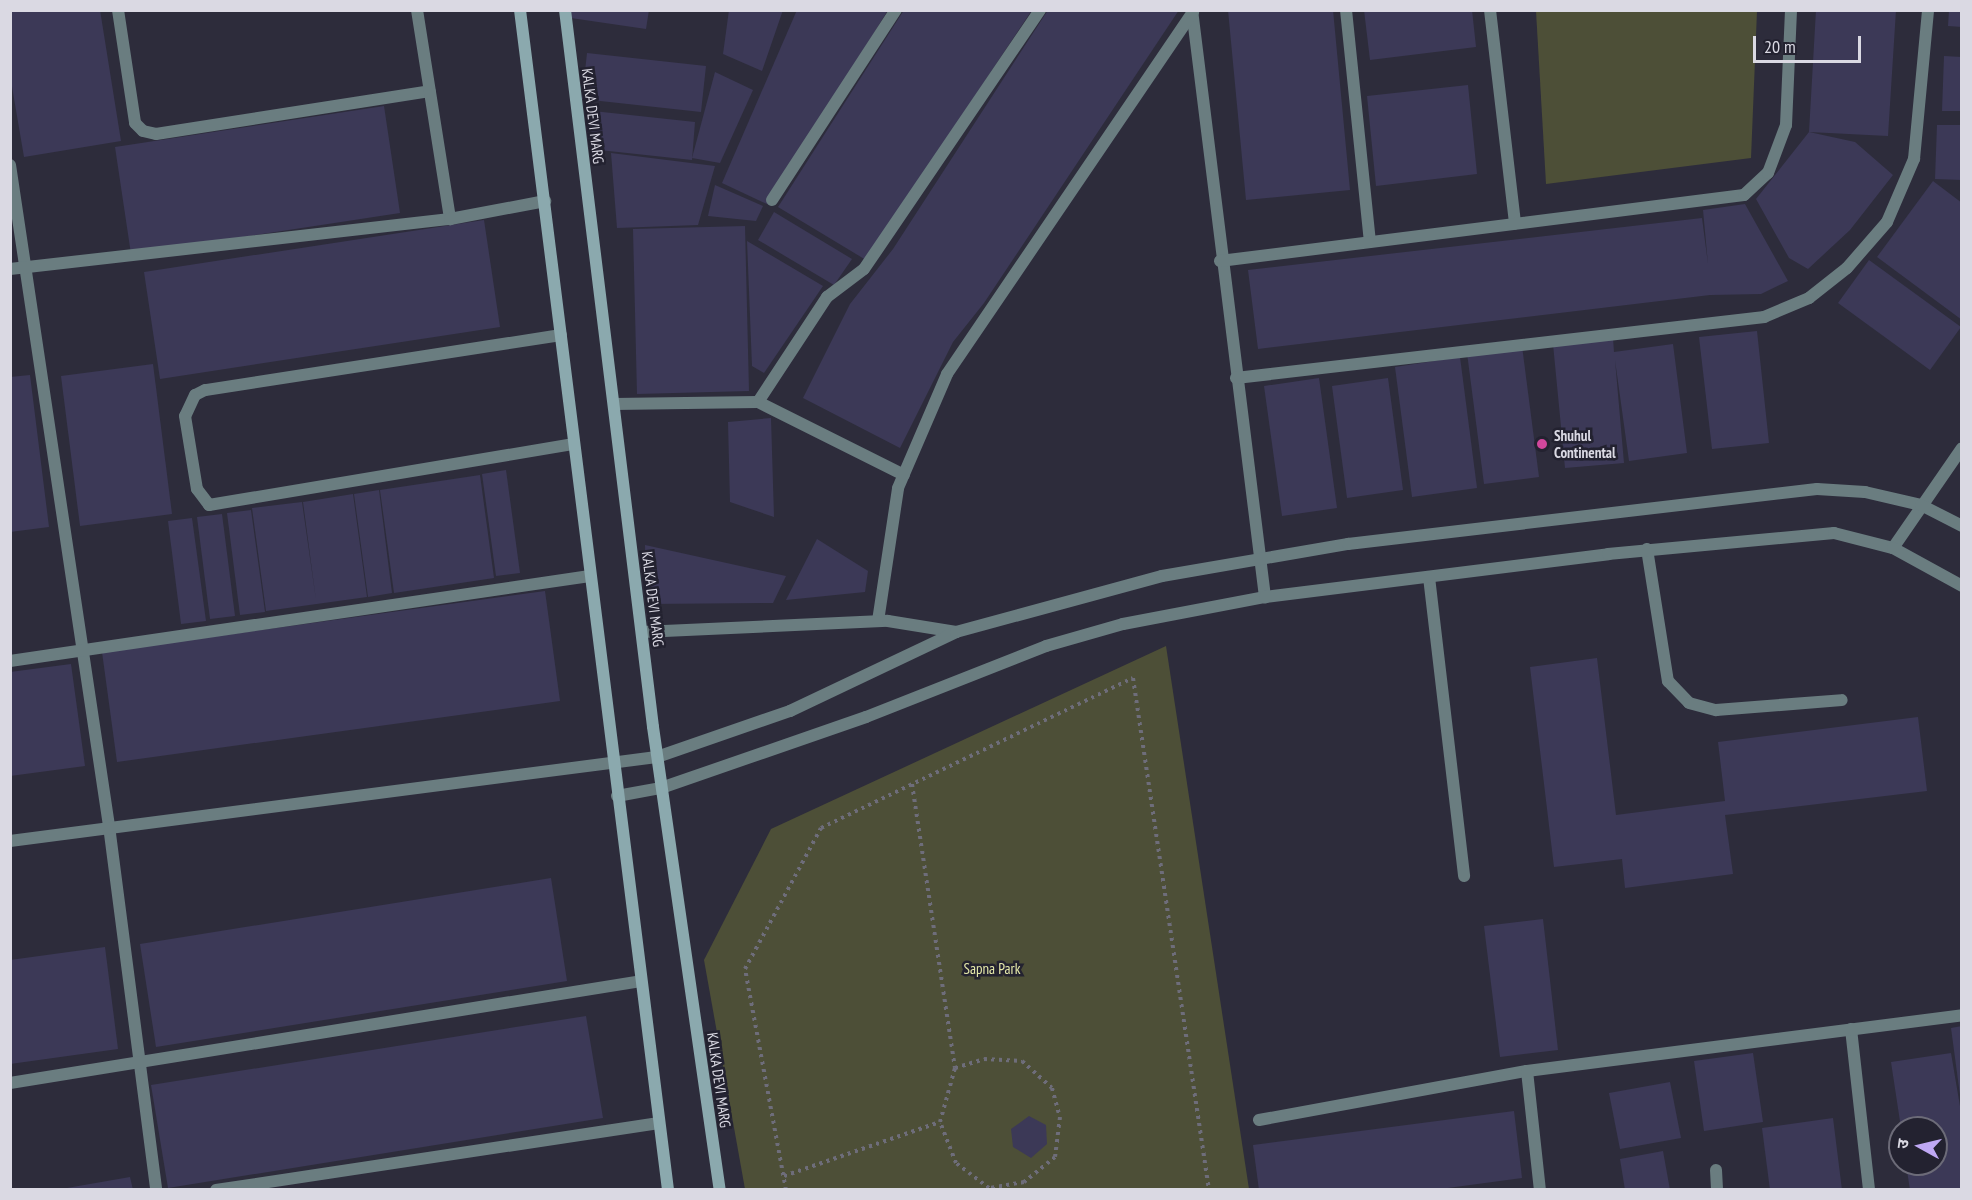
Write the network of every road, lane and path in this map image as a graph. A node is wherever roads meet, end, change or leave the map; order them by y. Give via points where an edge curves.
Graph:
1 (118, 10) edge
2 (417, 10) edge
3 (520, 10) edge
4 (565, 10) edge
5 (896, 10) edge
6 (1041, 10) edge
7 (1346, 10) edge
8 (1490, 10) edge
9 (1791, 10) edge
10 (1928, 10) edge
11 (1192, 11) edge
12 (430, 90) junction
13 (10, 165) edge
14 (772, 200) dead end
15 (545, 201) junction
16 (450, 219) junction
17 (1515, 224) junction
18 (1370, 242) junction
19 (1220, 261) junction
20 (26, 267) junction
21 (10, 269) edge
22 (561, 335) junction
23 (1236, 378) junction
24 (758, 402) junction
25 (614, 404) junction
26 (574, 444) junction
27 (1962, 448) edge
28 (904, 475) junction
29 (1922, 505) junction
30 (1962, 526) edge
31 (1893, 548) junction
32 (1647, 549) junction
33 (1259, 559) junction
34 (590, 576) junction
35 (1429, 576) junction
36 (1962, 586) edge
37 (1265, 597) junction
38 (878, 621) junction
39 (642, 632) junction
40 (956, 632) junction
41 (81, 652) junction
42 (10, 661) edge
43 (1842, 700) dead end
44 (657, 757) junction
45 (611, 766) junction
46 (912, 784) junction
47 (661, 788) junction
48 (617, 796) junction
49 (109, 826) junction
50 (10, 841) edge
51 (1464, 876) dead end
52 (640, 981) junction
53 (1962, 1015) edge
54 (1851, 1029) junction
55 (140, 1064) junction
56 (955, 1068) junction
57 (1527, 1071) junction
58 (10, 1083) edge
59 (1259, 1120) dead end
60 (940, 1122) junction
61 (659, 1123) junction
62 (1716, 1170) dead end
63 (784, 1176) junction
64 (989, 1189) edge
65 (156, 1190) edge
66 (216, 1190) edge
67 (668, 1190) edge
68 (720, 1190) edge
69 (786, 1190) edge
70 (1209, 1190) edge
71 (1540, 1190) edge
72 (1717, 1190) edge
73 (1869, 1190) edge

1 - 12 street via 135,123 143,131 156,134
2 - 12 street
3 - 15 street
4 - 25 street, KALKA DEVI MARG
5 - 14 street
6 - 24 street via 864,269 827,297
7 - 18 street
8 - 17 street
9 - 17 street via 1786,125 1768,173 1744,195
10 - 23 street via 1914,159 1887,222 1847,268 1809,298 1764,317
11 - 19 street
11 - 28 street via 947,374
12 - 16 street
13 - 20 street
15 - 16 street
15 - 22 street
16 - 20 street
17 - 18 street
18 - 19 street
19 - 23 street
20 - 21 street
20 - 41 street
22 - 26 street
22 - 26 street via 205,390 195,395 185,416 197,489 209,505
23 - 33 street
24 - 25 street
24 - 28 street
25 - 39 street, KALKA DEVI MARG
26 - 34 street
27 - 29 street
28 - 38 street via 881,579
29 - 30 street
29 - 31 street
29 - 33 street via 1865,492 1762,493
31 - 32 street via 1834,533
31 - 36 street
32 - 35 street
32 - 43 street via 1668,681 1689,703 1716,710
33 - 37 street
33 - 40 street via 1162,576
34 - 41 street
34 - 45 street
35 - 37 street
35 - 51 street
37 - 47 street via 1123,624 1046,646 866,717
38 - 39 street
38 - 40 street
39 - 44 street, KALKA DEVI MARG
40 - 44 street via 790,711
41 - 42 street
41 - 49 street
44 - 45 street
44 - 47 street, KALKA DEVI MARG
45 - 48 street
45 - 49 street
46 - 56 path
46 - 63 path via 820,828 745,969
46 - 70 path via 1133,678
47 - 48 street
47 - 68 street, KALKA DEVI MARG
48 - 52 street
49 - 50 street
49 - 55 street
52 - 55 street
52 - 61 street
53 - 54 street
54 - 57 street
54 - 73 street
55 - 58 street
55 - 65 street
56 - 60 path
56 - 64 path via 984,1059 1022,1061 1052,1088 1058,1107 1055,1157 1023,1182
57 - 59 street
57 - 71 street
60 - 63 path
60 - 64 path via 956,1163
61 - 66 street
61 - 67 street
62 - 72 street
63 - 69 path

